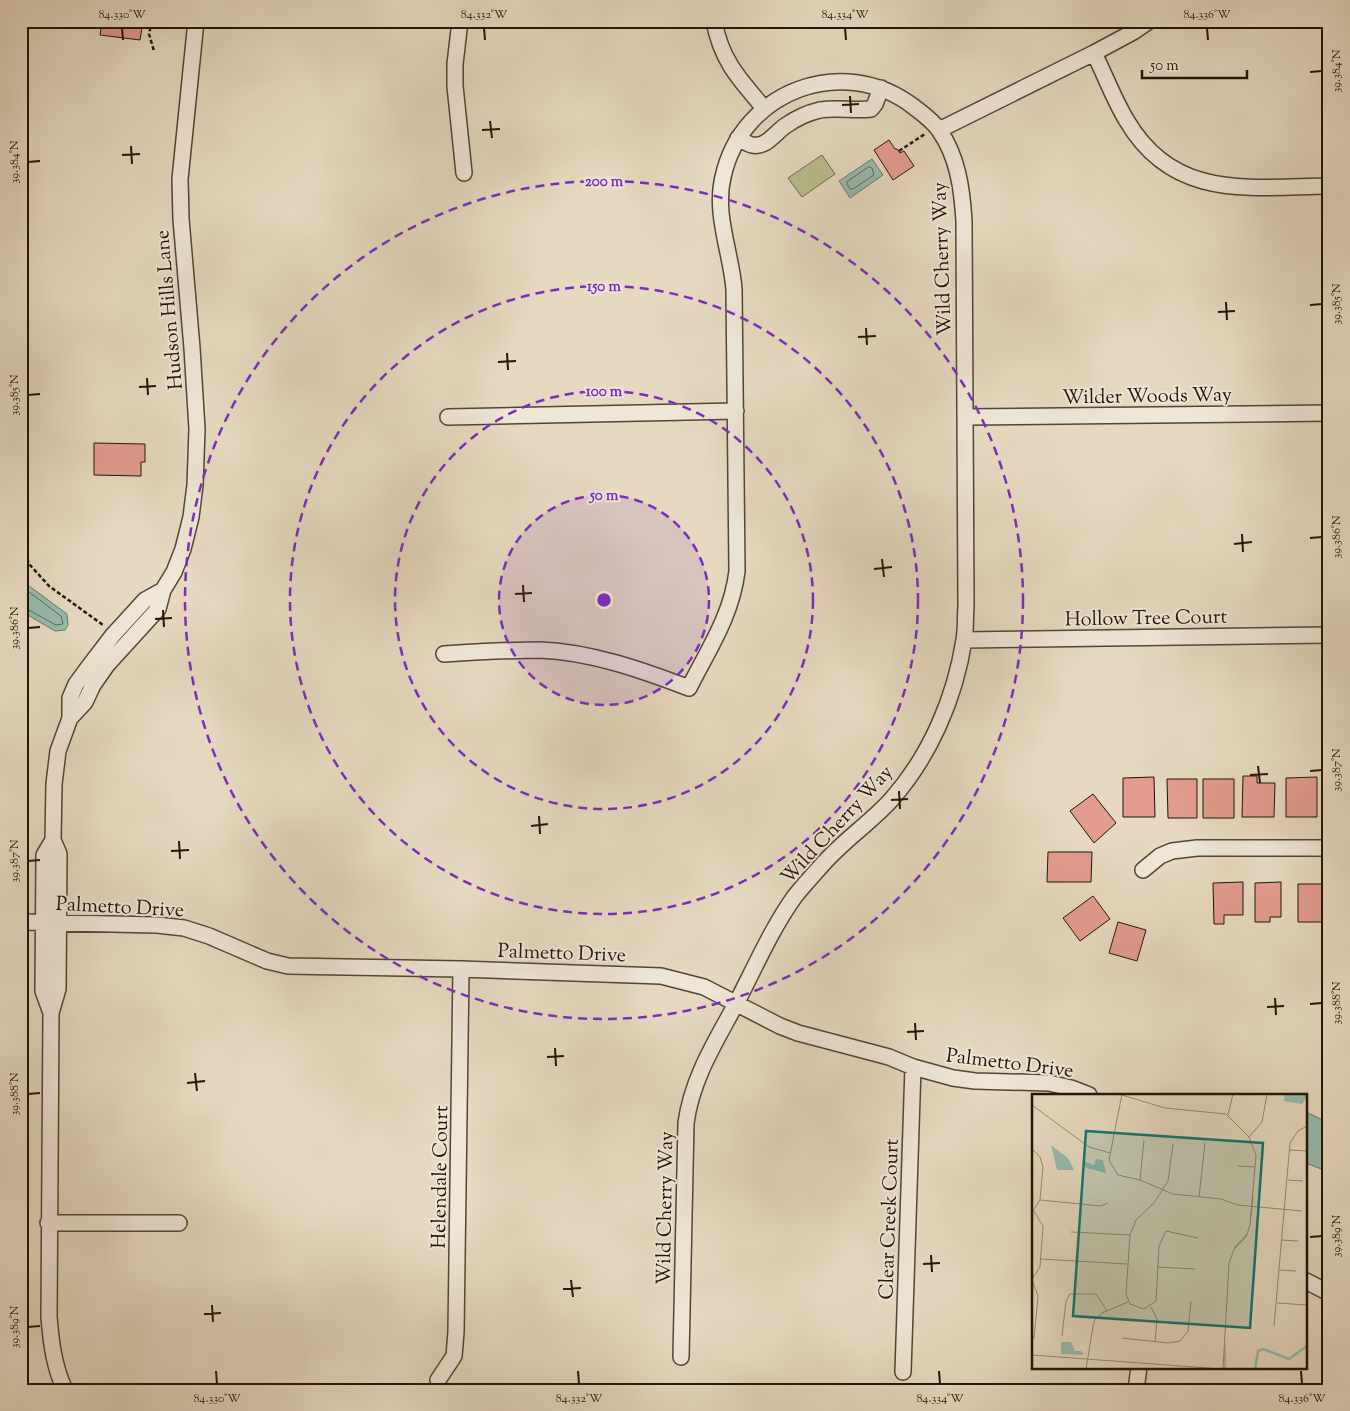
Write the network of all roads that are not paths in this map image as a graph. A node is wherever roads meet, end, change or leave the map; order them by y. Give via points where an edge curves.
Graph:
1 (196, 21) edge
2 (460, 21) edge
3 (714, 21) edge
4 (1149, 21) edge
5 (1094, 53) junction
6 (881, 88) junction
7 (764, 108) junction
8 (934, 131) junction
9 (738, 138) junction
10 (464, 172) dead end
11 (1329, 186) edge
12 (736, 411) junction
13 (1329, 413) edge
14 (448, 417) dead end
15 (965, 418) junction
16 (1329, 635) edge
17 (964, 640) junction
18 (444, 654) dead end
19 (1329, 848) edge
20 (1143, 870) dead end
21 (21, 922) edge
22 (51, 922) junction
23 (461, 969) junction
24 (736, 1003) junction
25 (913, 1067) junction
26 (1086, 1094) edge
27 (179, 1223) dead end
28 (48, 1224) junction
29 (1308, 1282) edge
30 (1329, 1293) edge
31 (681, 1357) dead end
32 (1139, 1368) edge
33 (903, 1372) dead end
34 (438, 1380) dead end
35 (65, 1390) edge
36 (1136, 1390) edge

1 - 22 street, Hudson Hills Lane via 180,179 196,407 195,485 191,517 183,550 163,590 158,609 107,665 85,702 70,718 58,751 53,840 60,854
2 - 10 street via 456,86
3 - 7 street via 726,59 736,76
4 - 5 street
5 - 8 street
5 - 11 street via 1127,121 1140,140 1155,155 1189,177 1231,187
6 - 7 street, Wild Cherry Way via 837,81 817,84 780,98
6 - 8 street, Wild Cherry Way via 926,116
6 - 9 street via 870,109 820,110 802,116 761,144 752,145
7 - 9 street, Wild Cherry Way
8 - 15 street, Wild Cherry Way via 956,165 962,190
9 - 12 street, Wild Cherry Way via 723,176 720,195 721,218 733,270
12 - 14 street
12 - 18 street, Wild Cherry Way via 735,589 721,628 689,688 653,674 573,654 542,650
13 - 15 street, Wilder Woods Way
15 - 17 street, Wild Cherry Way
16 - 17 street, Hollow Tree Court
17 - 24 street, Wild Cherry Way via 951,691 922,757 892,798 824,862 795,897
19 - 20 street via 1196,848 1172,851
21 - 22 street, Palmetto Drive
22 - 23 street, Palmetto Drive via 184,928 261,959 288,966
22 - 28 street, Hudson Hills Lane via 58,989 51,1013
23 - 24 street, Palmetto Drive via 661,976 704,987
23 - 34 street, Helendale Court via 456,1332 454,1356
24 - 25 street, Palmetto Drive via 798,1033 889,1057
24 - 31 street, Wild Cherry Way via 701,1071 687,1114
25 - 26 street, Palmetto Drive via 975,1081 1049,1083
25 - 33 street, Clear Creek Court
27 - 28 street
28 - 35 street, Hudson Hills Lane via 50,1340
29 - 30 street
32 - 36 street

